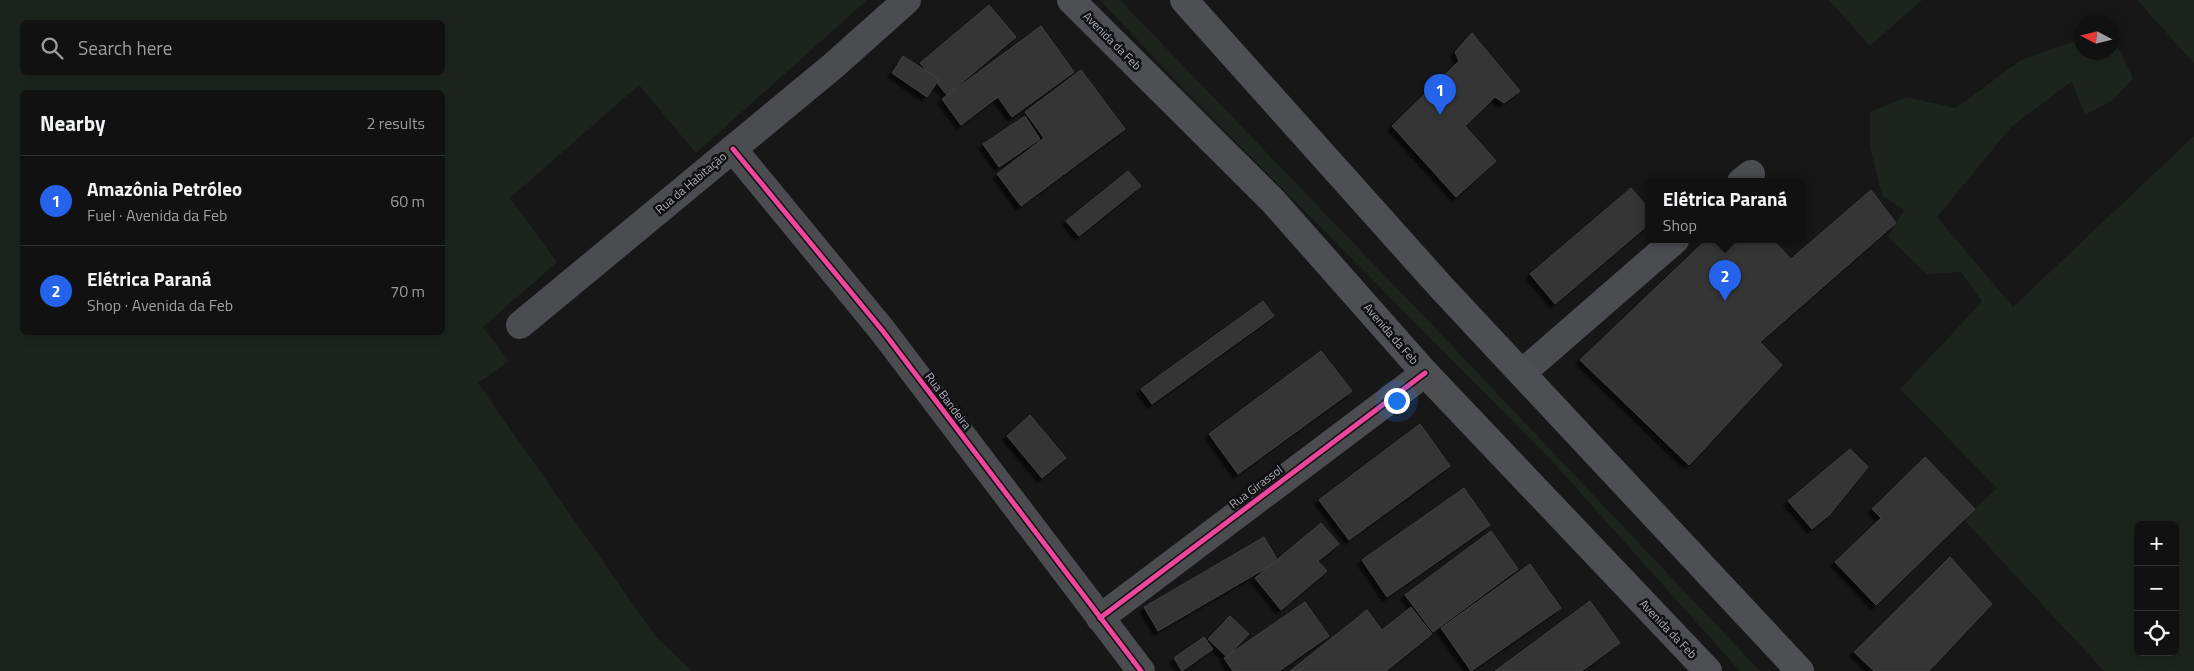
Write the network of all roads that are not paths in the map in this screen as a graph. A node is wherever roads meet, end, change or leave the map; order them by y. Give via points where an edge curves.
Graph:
1 (907, 0) edge
2 (1071, 0) edge
3 (1184, 0) edge
4 (732, 149) junction
5 (1673, 243) edge
6 (520, 326) dead end
7 (1425, 373) junction
8 (1522, 373) junction
9 (1100, 618) junction
10 (1141, 671) edge
11 (1708, 671) edge
12 (1800, 671) edge

1 - 4 street, Rua da Habitação
2 - 7 main road, Avenida da Feb via 1273,201
3 - 8 main road
4 - 6 street, Rua da Habitação
4 - 9 street, Rua Bandeira via 882,330
5 - 8 street
7 - 9 street, Rua Girassol
7 - 11 main road, Avenida da Feb
8 - 12 main road
9 - 10 street, Rua Bandeira

